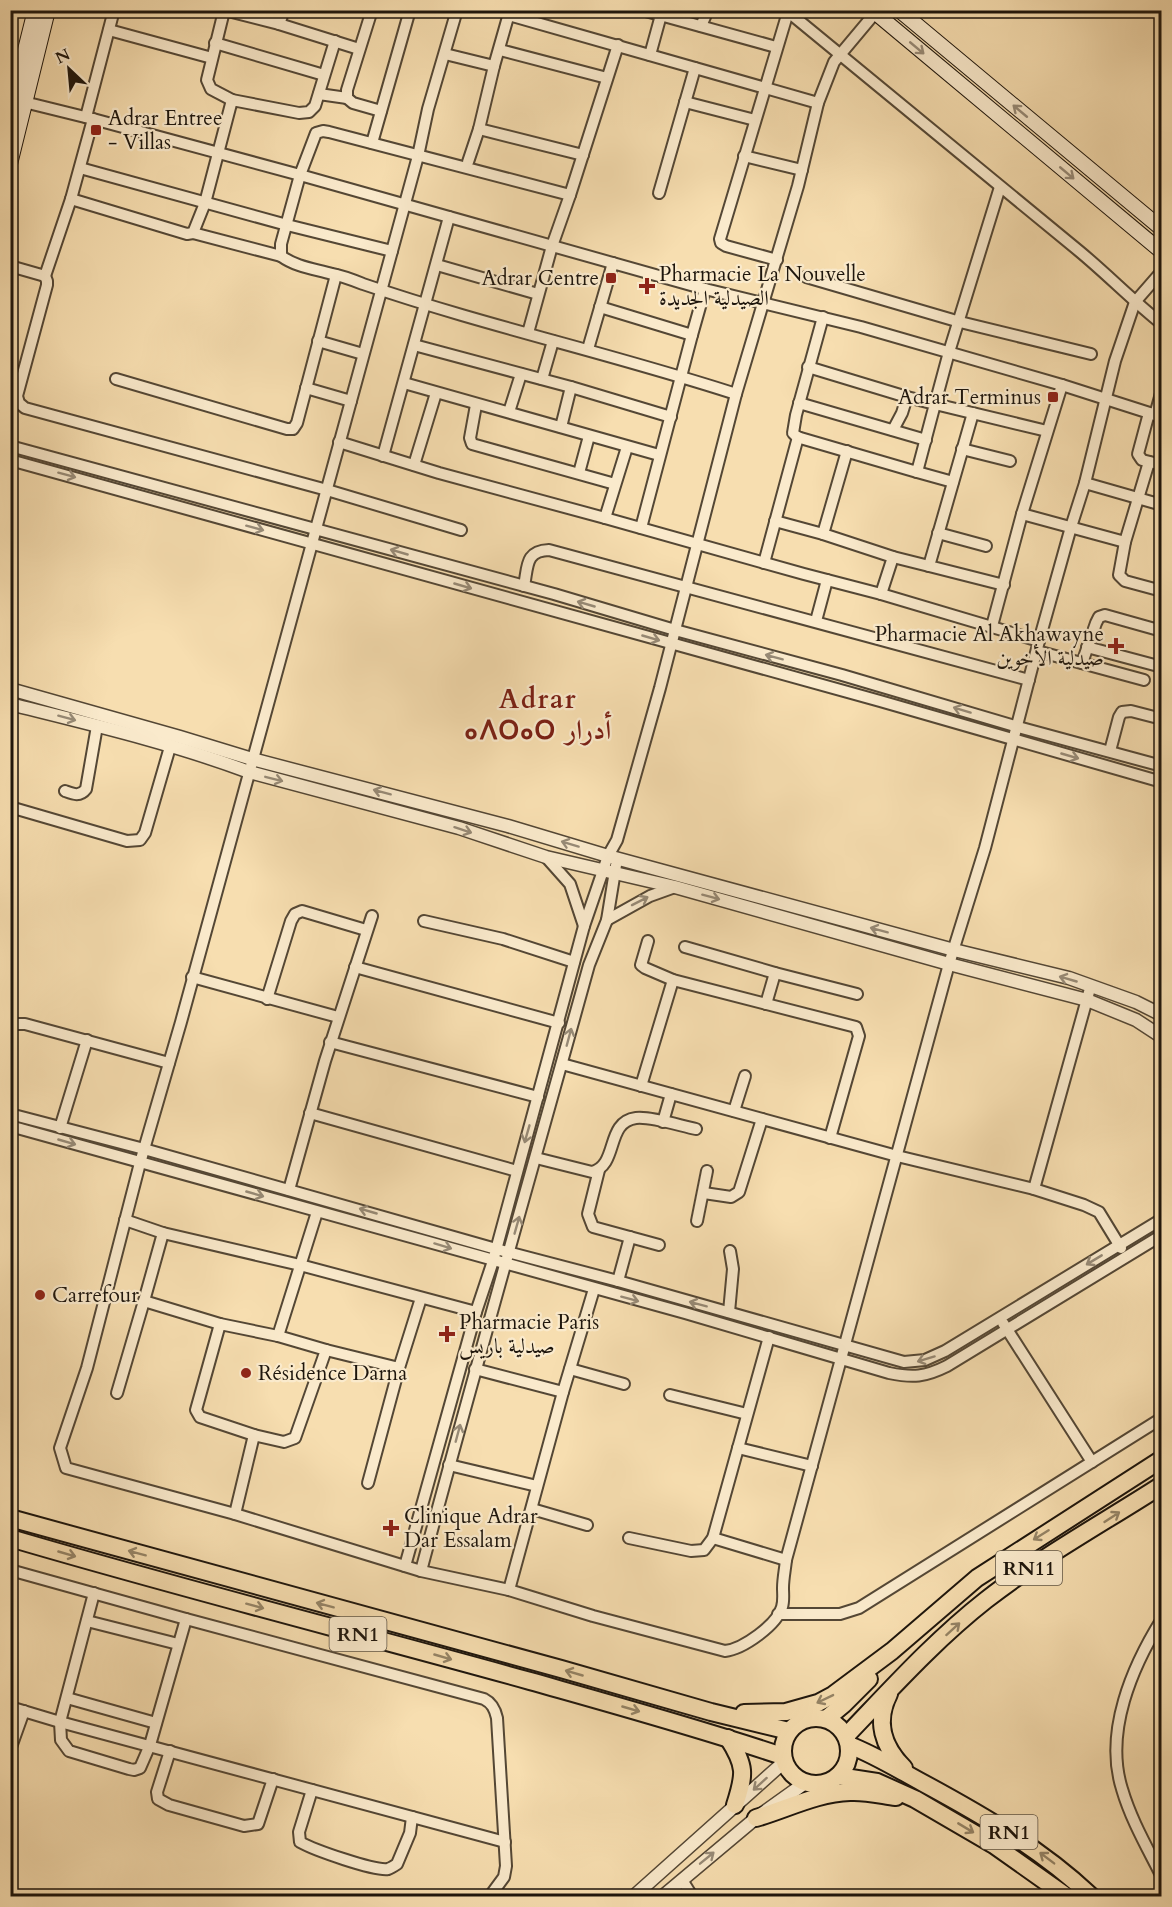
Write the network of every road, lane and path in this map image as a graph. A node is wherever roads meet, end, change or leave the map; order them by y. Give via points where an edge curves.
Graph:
1 (35, 10) edge
2 (48, 10) edge
3 (114, 10) edge
4 (224, 10) edge
5 (284, 10) edge
6 (372, 10) edge
7 (410, 10) edge
8 (457, 10) edge
9 (642, 10) edge
10 (708, 10) edge
11 (899, 10) edge
12 (787, 11) edge
13 (874, 12) edge
14 (510, 13) edge
15 (660, 15) junction
16 (279, 24) junction
17 (701, 26) junction
18 (109, 30) junction
19 (335, 41) junction
20 (215, 43) junction
21 (618, 45) junction
22 (776, 47) junction
23 (359, 49) junction
24 (500, 50) junction
25 (445, 54) junction
26 (839, 54) junction
27 (650, 55) junction
28 (212, 57) junction
29 (494, 66) junction
30 (695, 68) junction
31 (324, 75) junction
32 (607, 78) junction
33 (764, 88) junction
34 (320, 94) junction
35 (347, 98) junction
36 (232, 100) junction
37 (685, 102) junction
38 (15, 103) edge
39 (818, 103) junction
40 (381, 111) junction
41 (90, 118) junction
42 (755, 120) junction
43 (479, 129) junction
44 (372, 143) junction
45 (218, 152) junction
46 (583, 155) junction
47 (418, 156) junction
48 (744, 156) junction
49 (468, 162) dead end
50 (10, 165) edge
51 (80, 168) junction
52 (802, 170) junction
53 (300, 175) junction
54 (1000, 187) junction
55 (659, 193) dead end
56 (570, 195) junction
57 (71, 199) junction
58 (205, 203) junction
59 (404, 205) junction
60 (449, 218) junction
61 (287, 225) junction
62 (1161, 229) edge
63 (193, 233) junction
64 (552, 246) junction
65 (392, 251) junction
66 (1161, 252) edge
67 (281, 256) junction
68 (777, 260) junction
69 (613, 263) junction
70 (437, 265) junction
71 (10, 266) edge
72 (1161, 271) edge
73 (336, 274) junction
74 (45, 276) junction
75 (806, 277) dead end
76 (705, 289) junction
77 (381, 290) junction
78 (538, 294) junction
79 (765, 302) junction
80 (1135, 302) junction
81 (426, 304) junction
82 (600, 307) junction
83 (823, 317) junction
84 (960, 322) junction
85 (1161, 324) edge
86 (528, 333) junction
87 (692, 335) junction
88 (318, 341) junction
89 (553, 341) junction
90 (414, 345) junction
91 (588, 349) junction
92 (949, 352) junction
93 (363, 354) junction
94 (1091, 354) dead end
95 (808, 367) junction
96 (521, 374) junction
97 (681, 376) junction
98 (116, 379) dead end
99 (542, 379) junction
100 (404, 383) junction
101 (1062, 385) junction
102 (571, 387) junction
103 (306, 388) junction
104 (1161, 390) edge
105 (436, 393) junction
106 (736, 393) junction
107 (907, 397) junction
108 (1106, 400) junction
109 (351, 401) junction
110 (799, 403) junction
111 (935, 404) junction
112 (476, 405) junction
113 (509, 412) junction
114 (973, 413) junction
115 (1155, 415) edge
116 (671, 417) junction
117 (561, 427) junction
118 (893, 430) junction
119 (1047, 431) junction
120 (589, 436) junction
121 (798, 437) junction
122 (926, 440) junction
123 (339, 442) junction
124 (10, 446) edge
125 (627, 447) junction
126 (962, 449) junction
127 (846, 451) junction
128 (659, 455) junction
129 (383, 456) junction
130 (10, 460) edge
131 (1010, 461) dead end
132 (1149, 462) junction
133 (414, 465) junction
134 (1161, 465) edge
135 (917, 472) junction
136 (579, 473) junction
137 (953, 482) junction
138 (1085, 483) junction
139 (615, 484) junction
140 (327, 490) junction
141 (1137, 499) junction
142 (1161, 505) edge
143 (1022, 514) junction
144 (605, 518) junction
145 (775, 521) junction
146 (1071, 527) junction
147 (641, 528) junction
148 (316, 529) junction
149 (461, 530) dead end
150 (938, 533) junction
151 (823, 534) junction
152 (1125, 542) junction
153 (312, 543) junction
154 (698, 545) junction
155 (986, 546) dead end
156 (893, 557) junction
157 (764, 563) junction
158 (929, 566) junction
159 (827, 580) junction
160 (1004, 585) junction
161 (524, 586) junction
162 (687, 587) junction
163 (1161, 591) edge
164 (881, 594) junction
165 (816, 621) junction
166 (992, 626) junction
167 (675, 630) junction
168 (1161, 631) edge
169 (671, 644) junction
170 (1038, 646) junction
171 (1087, 647) junction
172 (1082, 663) junction
173 (1161, 667) edge
174 (1029, 680) junction
175 (1144, 680) dead end
176 (10, 690) edge
177 (10, 704) edge
178 (1161, 719) edge
179 (97, 726) junction
180 (1018, 727) junction
181 (1013, 740) junction
182 (170, 747) junction
183 (1110, 751) junction
184 (252, 759) junction
185 (1161, 766) edge
186 (249, 772) junction
187 (1161, 782) edge
188 (64, 791) dead end
189 (10, 807) edge
190 (546, 857) junction
191 (613, 857) junction
192 (609, 871) junction
193 (675, 887) junction
194 (372, 916) dead end
195 (607, 920) junction
196 (424, 921) dead end
197 (584, 926) junction
198 (366, 930) junction
199 (648, 941) dead end
200 (685, 947) dead end
201 (954, 950) junction
202 (574, 962) junction
203 (949, 964) junction
204 (355, 967) junction
205 (775, 973) junction
206 (192, 977) junction
207 (673, 980) junction
208 (1091, 986) junction
209 (857, 994) dead end
210 (267, 999) junction
211 (1087, 1000) junction
212 (766, 1004) junction
213 (1161, 1015) edge
214 (338, 1017) junction
215 (559, 1023) junction
216 (10, 1027) edge
217 (1161, 1038) edge
218 (87, 1040) junction
219 (330, 1042) junction
220 (169, 1063) junction
221 (562, 1064) junction
222 (745, 1076) dead end
223 (640, 1086) junction
224 (671, 1094) junction
225 (538, 1097) junction
226 (734, 1111) junction
227 (310, 1113) junction
228 (10, 1114) edge
229 (762, 1119) junction
230 (663, 1122) junction
231 (10, 1126) edge
232 (60, 1128) junction
233 (696, 1129) dead end
234 (830, 1138) junction
235 (144, 1149) junction
236 (897, 1156) junction
237 (536, 1158) junction
238 (140, 1163) junction
239 (599, 1170) junction
240 (517, 1171) junction
241 (708, 1171) dead end
242 (1034, 1189) junction
243 (289, 1190) junction
244 (704, 1193) junction
245 (317, 1212) junction
246 (1161, 1219) edge
247 (125, 1220) junction
248 (697, 1221) dead end
249 (162, 1233) junction
250 (1161, 1235) edge
251 (630, 1237) junction
252 (658, 1245) dead end
253 (1119, 1245) junction
254 (496, 1249) junction
255 (730, 1251) dead end
256 (509, 1253) junction
257 (1126, 1256) junction
258 (493, 1261) junction
259 (300, 1265) junction
260 (506, 1265) junction
261 (618, 1281) junction
262 (594, 1289) junction
263 (421, 1298) junction
264 (144, 1301) junction
265 (476, 1312) junction
266 (729, 1312) junction
267 (999, 1318) junction
268 (220, 1324) junction
269 (1007, 1329) junction
270 (279, 1336) junction
271 (769, 1337) junction
272 (956, 1344) junction
273 (845, 1347) junction
274 (326, 1350) junction
275 (963, 1356) junction
276 (842, 1359) junction
277 (399, 1368) junction
278 (475, 1369) junction
279 (570, 1369) junction
280 (624, 1384) dead end
281 (563, 1392) junction
282 (117, 1393) dead end
283 (670, 1395) dead end
284 (747, 1414) junction
285 (1161, 1418) edge
286 (254, 1435) junction
287 (738, 1448) junction
288 (1161, 1459) edge
289 (1092, 1462) junction
290 (449, 1465) junction
291 (812, 1466) junction
292 (368, 1483) dead end
293 (1161, 1485) edge
294 (537, 1486) junction
295 (532, 1509) junction
296 (235, 1514) junction
297 (10, 1518) edge
298 (587, 1525) dead end
299 (10, 1538) edge
300 (629, 1538) dead end
301 (713, 1538) junction
302 (786, 1560) junction
303 (405, 1566) junction
304 (10, 1570) edge
305 (421, 1571) junction
306 (509, 1590) junction
307 (94, 1593) junction
308 (778, 1614) junction
309 (186, 1619) junction
310 (1161, 1619) edge
311 (87, 1621) junction
312 (178, 1644) junction
313 (892, 1651) junction
314 (894, 1685) junction
315 (67, 1698) junction
316 (10, 1707) edge
317 (24, 1711) junction
318 (711, 1712) junction
319 (826, 1719) junction
320 (60, 1722) junction
321 (156, 1723) junction
322 (789, 1731) junction
323 (728, 1738) junction
324 (848, 1741) junction
325 (150, 1745) junction
326 (10, 1750) edge
327 (170, 1751) junction
328 (783, 1759) junction
329 (838, 1776) junction
330 (273, 1779) junction
331 (918, 1780) junction
332 (806, 1784) junction
333 (312, 1790) junction
334 (915, 1799) junction
335 (735, 1806) junction
336 (412, 1817) junction
337 (756, 1818) junction
338 (505, 1842) junction
339 (1161, 1877) edge
340 (682, 1880) junction
341 (490, 1896) edge
342 (634, 1896) edge
343 (663, 1896) edge
344 (692, 1896) edge
345 (1066, 1896) edge
346 (1091, 1896) edge

1 - 38 main road
2 - 38 main road
3 - 18 street
4 - 16 street
4 - 20 street
5 - 16 street
6 - 23 street
7 - 40 street
8 - 25 street
9 - 15 street
10 - 17 street
62 -> 11 main road
12 - 22 street
12 - 26 street
13 - 26 street
13 -> 66 main road
14 - 21 street
14 - 24 street
15 - 17 street
15 - 27 street
16 - 19 street
17 - 22 street
18 - 28 street
18 - 41 street
19 - 23 street
19 - 31 street
20 - 28 street
20 - 31 street
21 - 27 street
21 - 32 street
22 - 33 street
23 - 35 street
24 - 29 street
24 - 32 street
25 - 29 street
25 - 47 street
26 - 39 street
26 - 54 street
27 - 30 street
28 - 36 street via 208,83 211,89
29 - 43 street
30 - 33 street
30 - 37 street
31 - 34 street
32 - 46 street
33 - 39 street
33 - 42 street
34 - 35 street
34 - 36 street via 315,106 303,113
35 - 40 street
36 - 45 street
37 - 42 street
37 - 55 street
38 - 41 street
38 - 50 main road
39 - 52 street
40 - 44 street
41 - 45 street
41 - 51 street
42 - 48 street
43 - 46 street
43 - 49 street
44 - 47 street
44 - 53 street via 329,132 316,133
45 - 53 street
45 - 58 street
46 - 56 street
47 - 56 street
47 - 59 street
48 - 52 street
48 - 68 street via 720,241
51 - 57 street
51 - 58 street
52 - 68 street
53 - 59 street
53 - 61 street
54 - 80 street via 1118,283
54 - 84 street
56 - 64 street
57 - 63 street
57 - 74 street
58 - 61 street
58 - 63 street
59 - 60 street
59 - 65 street
60 - 64 street
60 - 70 street
61 - 65 street
61 - 67 street
63 - 67 street
64 - 69 street
64 - 78 street
65 - 77 street
67 - 73 street via 291,263
68 - 79 street
69 - 76 street
69 - 82 street
70 - 78 street
70 - 81 street
71 - 74 street
72 - 80 street
73 - 77 street
73 - 88 street
74 - 140 street via 47,285 17,396 19,404
75 - 84 street
76 - 79 street
76 - 87 street
77 - 81 street
77 - 93 street
78 - 86 street
79 - 83 street
79 - 106 street
80 - 85 street
80 - 108 street
81 - 86 street
81 - 90 street
82 - 87 street
82 - 91 street
83 - 92 street
83 - 95 street
84 - 92 street
84 - 94 street
86 - 89 street
87 - 97 street
88 - 93 street
88 - 103 street
89 - 91 street
89 - 99 street
90 - 96 street
90 - 100 street
91 - 97 street
92 - 101 street
92 - 111 street
93 - 109 street
95 - 107 street
95 - 110 street
96 - 99 street
96 - 113 street
97 - 106 street
97 - 116 street
98 - 103 street via 290,429 296,426
99 - 102 street
100 - 105 street
100 - 129 street
101 - 108 street
101 - 119 street
102 - 116 street
102 - 117 street
103 - 109 street
104 - 115 street
105 - 112 street
105 - 133 street
106 - 154 street
107 - 111 street
107 - 118 street
108 - 115 street
108 - 138 street
109 - 123 street
110 - 118 street
110 - 121 street via 793,431
111 - 114 street
111 - 122 street
112 - 113 street
112 - 136 street via 472,444
113 - 117 street
114 - 119 street
114 - 126 street
115 - 132 street via 1138,454
116 - 128 street
117 - 120 street
118 - 122 street
119 - 143 street
120 - 125 street
120 - 136 street
121 - 127 street
121 - 145 street
122 - 135 street
123 - 129 street
123 - 140 street
124 - 148 street
125 - 128 street
125 - 139 street
126 - 131 street
126 - 137 street
127 - 135 street
127 - 151 street
128 - 147 street
129 - 133 street
130 -> 153 street
132 - 134 street
132 - 141 street
133 - 144 street
135 - 137 street
136 - 139 street
137 - 150 street
138 - 141 street
138 - 146 street
139 - 144 street
140 - 148 street
140 - 149 street
141 - 142 street
141 - 152 street
143 - 146 street
143 - 160 street
144 - 147 street
145 - 151 street
145 - 157 street
146 - 152 street
146 - 170 street
147 - 154 street
148 - 153 street
161 -> 148 street
150 - 155 street
150 - 158 street
151 - 156 street
152 - 163 street via 1120,577
153 -> 169 street
153 - 184 street
154 - 157 street
154 - 162 street
156 - 158 street
156 - 164 street
157 - 159 street
158 - 160 street
159 - 164 street
159 - 165 street
160 - 166 street
161 - 162 street via 530,557 549,550
167 -> 161 street
162 - 165 street
162 - 167 street
164 - 166 street
165 - 174 street
166 - 170 street
167 - 169 street
180 -> 167 street
168 - 171 street via 1105,615 1099,617
169 - 181 street
169 - 191 street
170 - 172 street
170 - 174 street
171 - 172 street
171 - 173 street
172 - 175 street
174 - 180 street
176 - 184 street
177 -> 179 street
178 - 183 street via 1122,712
179 - 182 street
179 - 188 street via 86,789 75,795
180 - 181 street
180 - 183 street
181 -> 187 street
181 - 201 street
182 - 186 street
182 - 189 street via 140,840 127,841
183 - 185 street
184 - 186 street
191 -> 184 street
186 -> 190 street via 459,828
186 - 206 street
190 - 192 street
190 - 197 street via 570,884
191 - 192 street
201 -> 191 street
192 - 193 street
192 - 195 street
192 - 197 street
195 -> 193 street
193 -> 203 street
194 - 198 street
221 -> 195 street via 589,965
196 - 202 street via 503,939
197 - 202 street
198 - 204 street
198 - 210 street via 302,911 295,914
199 - 207 street via 641,965
200 - 205 street
201 - 203 street
208 -> 201 street
202 - 215 street
203 - 211 street
203 - 236 street
204 - 214 street
204 - 215 street
205 - 209 street
205 - 212 street
206 - 210 street
206 - 220 street
207 - 212 street
207 - 223 street
208 - 211 street
208 - 213 street
210 - 214 street
211 - 217 street via 1136,1020
211 - 242 street
212 - 234 street via 856,1027 859,1036
214 - 219 street
215 - 225 street
216 - 218 street via 25,1024
218 - 220 street
218 - 232 street
219 - 225 street
219 - 227 street
220 - 235 street
221 - 223 street
221 - 237 street
222 - 226 street
223 - 224 street
224 - 226 street
224 - 230 street
225 -> 240 street
226 - 229 street
227 - 240 street
227 - 243 street
228 - 232 street
229 - 234 street
229 - 244 street via 739,1192 731,1197
230 - 233 street
230 - 239 street via 638,1118 619,1126
231 -> 238 street
232 - 235 street
234 - 236 street
235 - 238 street
235 - 243 street
236 - 242 street
236 - 273 street
237 - 239 street via 592,1173
256 -> 237 street
238 -> 245 street
238 - 247 street
239 - 251 street via 588,1214 590,1221 593,1227
240 - 254 street
241 - 244 street
242 - 253 street via 1099,1212
254 -> 243 street
244 - 248 street
245 -> 258 street
245 - 259 street
246 - 253 street
247 - 249 street
247 - 296 street via 87,1368 60,1448 62,1460 66,1468
249 - 259 street
249 - 264 street
250 - 257 street
251 - 252 street
251 - 261 street
253 - 257 street
253 -> 267 street
254 - 256 street
254 - 258 street
255 - 266 street via 733,1269
256 - 260 street
256 - 261 street
257 - 269 street
258 - 260 street
258 - 265 street
259 - 263 street
259 - 270 street
260 - 262 street
260 - 278 street
266 -> 261 street
262 -> 271 street
262 - 279 street
263 - 265 street
263 - 277 street
264 - 268 street
264 - 282 street
265 - 303 street
266 - 273 street
267 - 269 street
267 - 272 street
268 - 270 street
268 - 286 street via 197,1413
269 - 275 street
269 - 289 street
270 - 274 street
271 - 276 street
271 - 284 street
272 -> 273 street via 915,1362
272 - 275 street
273 - 276 street
274 - 277 street
274 - 286 street via 295,1438 284,1442
275 - 276 street via 937,1371 915,1377
276 - 291 street
277 - 292 street
278 - 281 street
290 -> 278 street
279 - 280 street
279 - 281 street
281 - 294 street
283 - 284 street
284 - 287 street
285 - 289 street
286 - 296 street
287 - 291 street
287 - 301 street
288 -> 313 highway, RN11 via 984,1573
289 - 308 street via 859,1608 840,1614
290 - 294 street
290 - 305 street
291 - 302 street
314 -> 293 highway, RN11 via 985,1600
294 - 295 street
295 - 298 street
295 - 306 street
296 - 303 street
318 -> 297 highway, RN1
299 -> 323 highway, RN1
300 - 301 street via 691,1551 704,1550
301 - 302 street
302 - 308 street via 783,1605
303 - 305 street
304 - 307 street
305 - 306 street
306 - 308 street via 725,1652 747,1643
307 - 309 street
307 - 311 street
309 - 312 street
309 - 338 street via 490,1702 497,1718
310 - 339 street via 1126,1695 1117,1763 1121,1789
311 - 312 street
311 - 315 street
312 - 321 street
313 -> 318 highway via 833,1695 802,1708 765,1713
313 - 319 highway, RN11
314 - 324 highway, RN11
314 - 331 highway via 885,1702 883,1734 892,1754
315 - 320 street
315 - 321 street
316 - 317 street
317 - 320 street
317 - 326 street
318 - 322 highway, RN1
319 - 322 highway via 806,1720
319 - 324 highway, RN1 via 838,1725
320 - 325 street
320 - 325 street via 61,1740 69,1751 129,1769 140,1768
321 - 325 street
322 - 328 highway via 783,1742
323 - 328 highway, RN1
323 - 335 highway via 743,1770
324 - 329 highway via 849,1757
324 - 331 highway, RN1
325 - 327 street
327 - 330 street
327 - 330 street via 158,1799 244,1826 258,1824
328 - 332 highway, RN1 via 788,1771
328 -> 335 street
329 - 332 highway, RN1 via 823,1784
329 - 334 highway, RN1 via 877,1782
330 - 333 street
346 -> 331 highway, RN1 via 1024,1842
332 - 337 street
333 - 336 street
333 - 336 street via 299,1832 300,1842 376,1868 388,1869 397,1864
334 - 337 highway via 837,1793
334 -> 345 highway, RN1 via 1002,1851
335 - 342 street
336 - 338 street
340 -> 337 street
338 - 341 street via 505,1872
340 - 343 street
340 - 344 street

